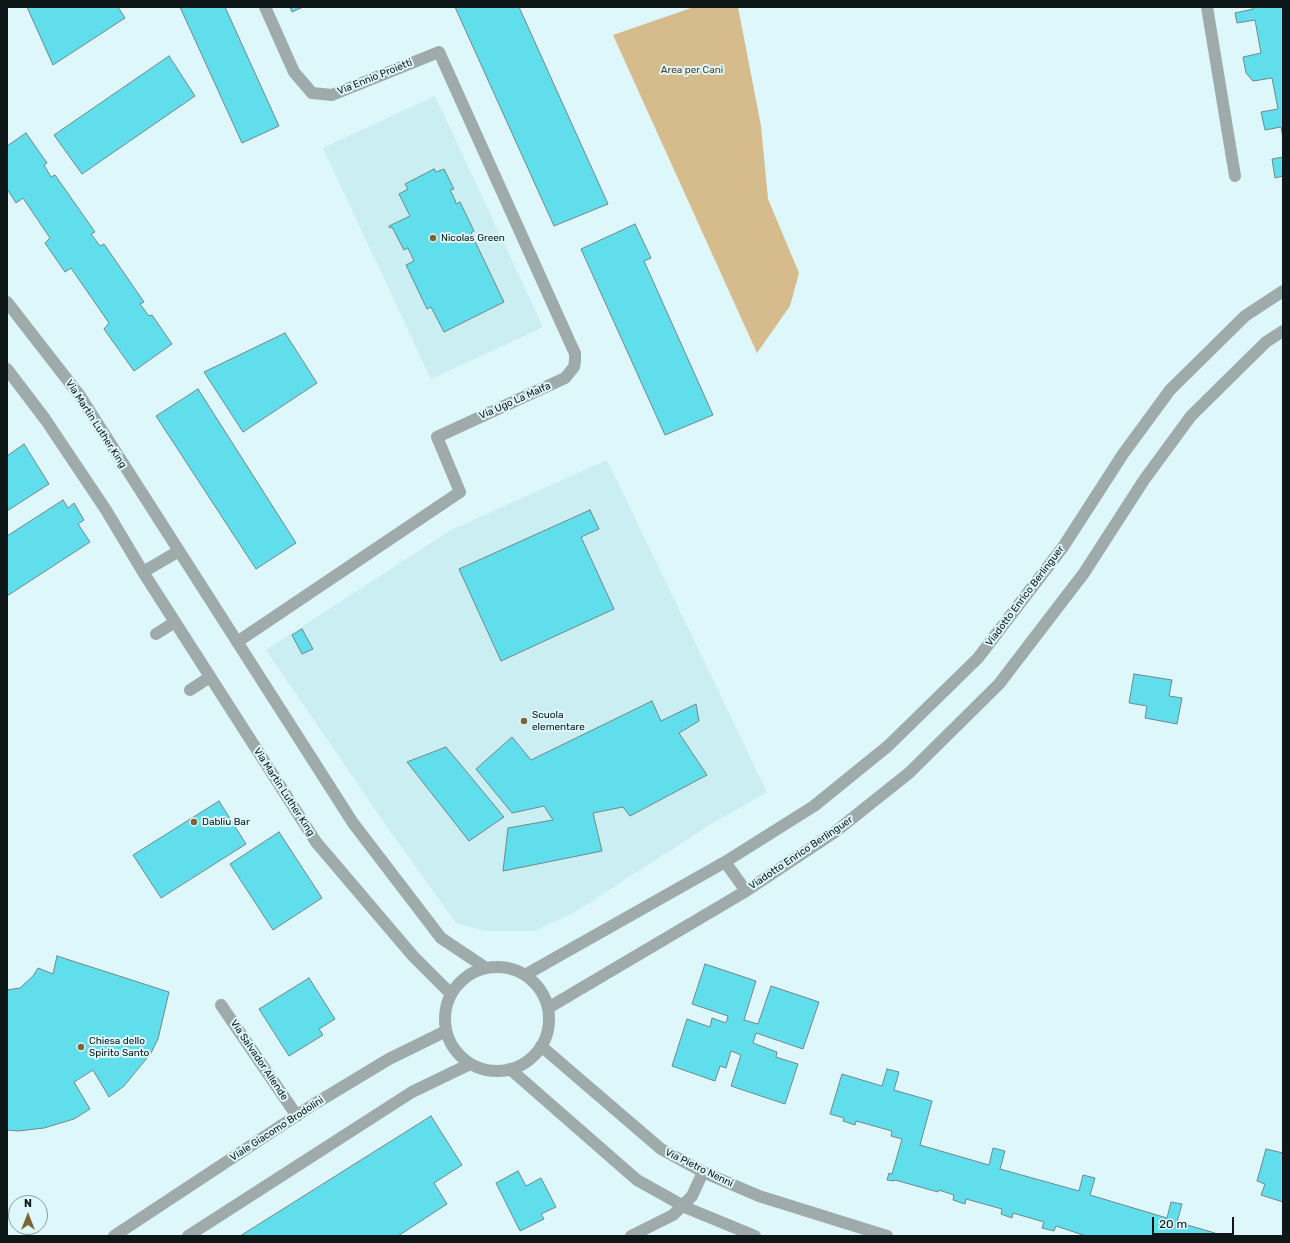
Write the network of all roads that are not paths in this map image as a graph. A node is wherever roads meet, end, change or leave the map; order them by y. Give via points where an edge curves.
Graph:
1 (265, 7) edge
2 (1207, 7) edge
3 (439, 52) joint
4 (1235, 176) dead end
5 (1283, 291) edge
6 (7, 302) edge
7 (1283, 331) edge
8 (7, 369) edge
9 (179, 551) junction
10 (143, 572) junction
11 (175, 622) junction
12 (156, 634) dead end
13 (238, 642) junction
14 (210, 677) junction
15 (190, 690) dead end
16 (725, 862) junction
17 (746, 891) junction
18 (486, 968) junction
19 (525, 975) junction
20 (451, 994) junction
21 (221, 1005) dead end
22 (548, 1008) junction
23 (446, 1031) junction
24 (541, 1046) junction
25 (470, 1064) junction
26 (510, 1069) junction
27 (296, 1116) junction
28 (703, 1172) junction
29 (683, 1205) junction
30 (114, 1236) edge
31 (188, 1236) edge
32 (631, 1236) edge
33 (755, 1236) edge
34 (887, 1236) edge

1 - 3 street, Via Ennio Proietti via 294,72 312,93 332,95
2 - 4 street
3 - 13 street, Via Ugo La Malfa via 575,353 574,367 565,378 437,437 460,492
5 - 16 street, Viadotto Enrico Berlinguer via 1245,316 1170,390 1123,454 1063,547 978,658 882,751 814,806
6 - 9 street, Via Martin Luther King via 80,396
7 - 17 street, Viadotto Enrico Berlinguer via 1266,342 1191,416 1144,480 1084,573 999,684 909,772 836,832
8 - 10 street, Via Martin Luther King via 45,419 106,510
9 - 10 street
9 - 13 street, Via Martin Luther King
10 - 11 street, Via Martin Luther King
11 - 12 street
11 - 14 street, Via Martin Luther King
13 - 18 street, Via Martin Luther King via 353,823 441,938
14 - 15 street
14 - 20 street, Via Martin Luther King via 316,842 413,956
16 - 17 street, Viadotto Enrico Berlinguer
16 - 19 street, Viadotto Enrico Berlinguer
17 - 22 street, Viadotto Enrico Berlinguer
18 - 19 street via 500,967
18 - 20 street via 472,973 460,982
19 - 22 street via 536,984
20 - 23 street via 446,1006
21 - 27 street, Via Salvador Allende
22 - 24 street via 549,1021
23 - 25 street via 451,1044
23 - 27 street, Viale Giacomo Brodolini via 389,1059
24 - 26 street via 533,1057
24 - 28 street, Via Pietro Nenni via 661,1149
25 - 26 street via 496,1071
25 - 31 street via 412,1092
26 - 29 street via 637,1180
27 - 30 street, Viale Giacomo Brodolini
28 - 29 street via 692,1196
28 - 34 street, Via Pietro Nenni via 759,1196
29 - 32 street via 672,1215
29 - 33 street

